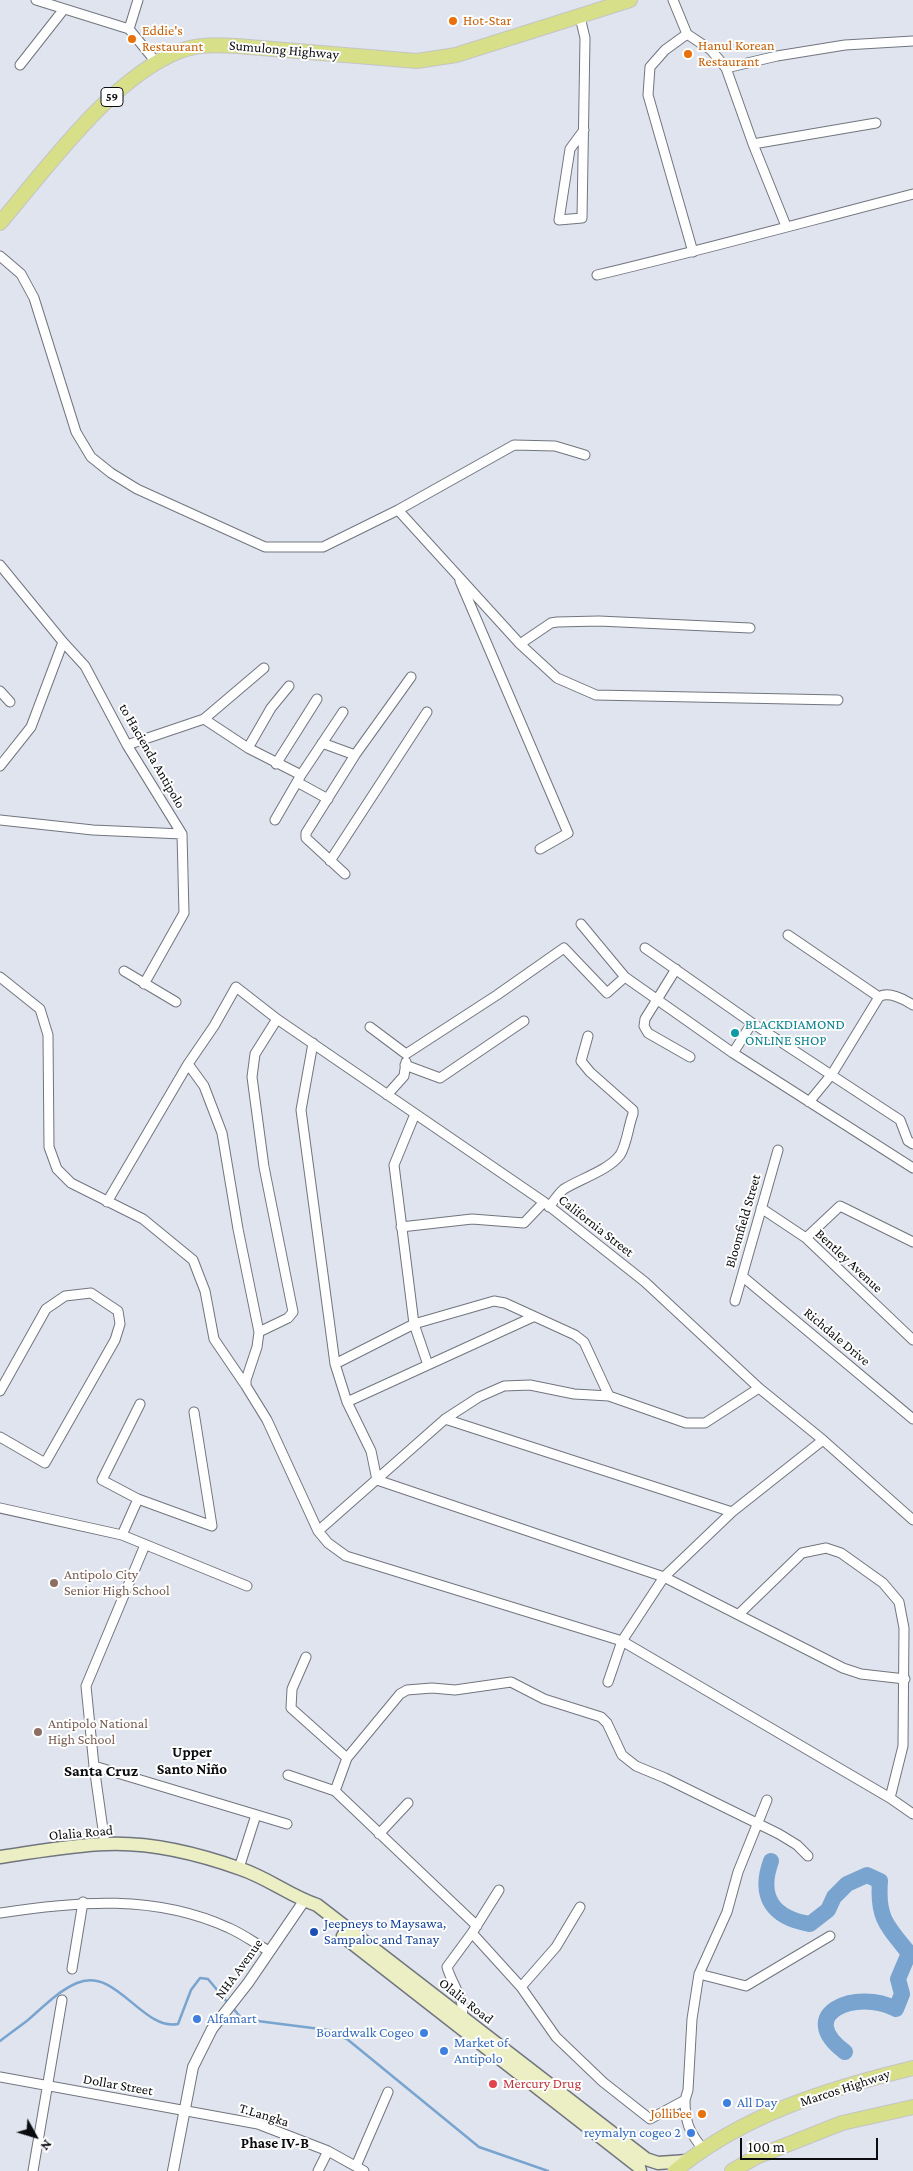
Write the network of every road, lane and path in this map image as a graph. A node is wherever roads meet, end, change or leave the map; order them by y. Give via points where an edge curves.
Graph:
1 (36, 0) edge
2 (138, 0) edge
3 (673, 0) edge
4 (626, 1) edge
5 (64, 9) junction
6 (580, 17) junction
7 (129, 29) junction
8 (687, 34) junction
9 (913, 41) edge
10 (156, 62) junction
11 (20, 65) dead end
12 (726, 68) junction
13 (876, 123) dead end
14 (584, 130) junction
15 (753, 144) junction
16 (913, 194) edge
17 (0, 223) edge
18 (786, 226) junction
19 (693, 252) junction
20 (0, 256) edge
21 (598, 275) dead end
22 (585, 455) dead end
23 (398, 510) junction
24 (0, 565) edge
25 (457, 574) junction
26 (750, 628) dead end
27 (63, 642) junction
28 (520, 644) junction
29 (264, 668) dead end
30 (411, 678) dead end
31 (289, 686) dead end
32 (0, 691) edge
33 (317, 699) dead end
34 (838, 700) dead end
35 (10, 702) dead end
36 (343, 712) dead end
37 (428, 712) dead end
38 (204, 718) junction
39 (322, 743) junction
40 (127, 745) junction
41 (248, 748) junction
42 (355, 755) junction
43 (276, 764) junction
44 (0, 766) edge
45 (299, 778) junction
46 (328, 799) junction
47 (0, 820) edge
48 (275, 820) dead end
49 (182, 834) junction
50 (540, 848) dead end
51 (330, 861) junction
52 (345, 874) dead end
53 (581, 924) dead end
54 (788, 935) dead end
55 (645, 948) dead end
56 (676, 969) junction
57 (124, 971) dead end
58 (0, 977) edge
59 (625, 977) junction
60 (144, 984) junction
61 (879, 997) junction
62 (656, 1001) junction
63 (176, 1002) dead end
64 (913, 1005) edge
65 (276, 1019) junction
66 (524, 1021) dead end
67 (752, 1023) junction
68 (370, 1027) dead end
69 (588, 1036) dead end
70 (313, 1043) junction
71 (733, 1053) junction
72 (406, 1054) junction
73 (690, 1057) dead end
74 (188, 1064) junction
75 (405, 1065) junction
76 (832, 1074) junction
77 (387, 1095) junction
78 (809, 1102) junction
79 (416, 1114) junction
80 (913, 1144) edge
81 (778, 1150) dead end
82 (913, 1168) edge
83 (107, 1202) junction
84 (547, 1204) junction
85 (762, 1208) junction
86 (401, 1227) junction
87 (806, 1238) junction
88 (913, 1242) edge
89 (742, 1276) junction
90 (735, 1301) dead end
91 (533, 1317) junction
92 (414, 1324) junction
93 (259, 1332) junction
94 (913, 1340) edge
95 (335, 1364) junction
96 (428, 1365) junction
97 (246, 1386) junction
98 (759, 1388) junction
99 (0, 1391) edge
100 (609, 1396) junction
101 (347, 1402) junction
102 (140, 1404) dead end
103 (194, 1412) dead end
104 (445, 1419) junction
105 (913, 1419) edge
106 (0, 1437) edge
107 (823, 1440) junction
108 (377, 1480) junction
109 (138, 1499) junction
110 (0, 1508) edge
111 (732, 1512) junction
112 (913, 1520) edge
113 (318, 1531) junction
114 (122, 1535) junction
115 (145, 1545) junction
116 (664, 1577) junction
117 (246, 1586) dead end
118 (739, 1614) junction
119 (622, 1641) junction
120 (306, 1657) dead end
121 (905, 1679) junction
122 (608, 1682) dead end
123 (347, 1758) junction
124 (94, 1766) junction
125 (288, 1775) dead end
126 (335, 1791) junction
127 (890, 1798) junction
128 (767, 1800) dead end
129 (408, 1803) dead end
130 (913, 1814) edge
131 (256, 1815) junction
132 (287, 1824) dead end
133 (756, 1824) junction
134 (379, 1834) junction
135 (106, 1844) junction
136 (808, 1856) dead end
137 (0, 1857) edge
138 (239, 1868) junction
139 (500, 1890) dead end
140 (304, 1901) junction
141 (83, 1902) junction
142 (580, 1907) dead end
143 (0, 1913) edge
144 (475, 1930) junction
145 (830, 1936) dead end
146 (269, 1951) junction
147 (72, 1969) dead end
148 (699, 1974) junction
149 (521, 1987) junction
150 (62, 2000) dead end
151 (460, 2021) junction
152 (913, 2068) edge
153 (0, 2077) edge
154 (48, 2087) junction
155 (388, 2092) dead end
156 (685, 2100) junction
157 (913, 2106) edge
158 (184, 2110) junction
159 (328, 2150) junction
160 (703, 2150) junction
161 (686, 2161) junction
162 (360, 2168) edge
163 (33, 2171) edge
164 (173, 2171) edge
165 (318, 2171) edge
166 (640, 2171) edge
167 (675, 2171) edge
168 (732, 2171) edge

1 - 5 street
2 - 7 street
3 - 8 street
4 - 6 main road, Sumulong Highway / 59
5 - 7 street
5 - 11 street
6 - 10 main road, Sumulong Highway / 59 via 456,55 417,61 207,45 181,51
6 - 14 street via 585,38
7 - 10 street
8 - 12 street via 711,50
8 - 19 street via 665,50 650,67 648,95
9 - 12 street via 845,45
10 - 17 main road, Sumulong Highway / 59 via 111,97
12 - 15 street
13 - 15 street
14 - 14 street via 582,218 559,220 570,149
15 - 18 street
16 - 18 street
18 - 19 street
19 - 21 street
20 - 23 street via 21,274 34,298 76,432 91,457 111,473 138,489 265,546 322,547
22 - 23 street via 555,446 514,445
23 - 25 street
24 - 27 street, to Hacienda Antipolo
25 - 28 street
25 - 50 street via 568,833
26 - 28 street via 556,622
27 - 40 street, to Hacienda Antipolo via 85,666
27 - 44 street via 31,727
28 - 34 street via 557,678 596,695
29 - 38 street
30 - 42 street
31 - 41 street via 271,708
32 - 35 street
33 - 43 street
36 - 39 street
37 - 51 street
38 - 40 street
38 - 41 street
39 - 42 street
39 - 45 street
40 - 49 street, to Hacienda Antipolo
41 - 43 street
42 - 46 street
43 - 45 street
45 - 46 street
45 - 48 street
46 - 51 street via 306,838
47 - 49 street via 93,830
49 - 60 street via 184,913
51 - 52 street
53 - 59 street
54 - 61 street
55 - 56 street
56 - 62 street
56 - 67 street
57 - 60 street
58 - 83 street via 40,1009 48,1035 50,1147 56,1170 71,1183
59 - 62 street
59 - 72 street via 607,993 564,948
60 - 63 street
61 - 64 street via 883,994 892,996
61 - 76 street
62 - 71 street
62 - 73 street via 645,1019 645,1030
65 - 70 street, California Street
65 - 74 street, California Street via 236,987
65 - 93 street via 255,1054 252,1077 264,1167 293,1312 288,1318
66 - 75 street via 440,1078
67 - 71 street
67 - 76 street
68 - 72 street
69 - 84 street via 581,1061 633,1110 633,1114 617,1159 566,1188
70 - 77 street, California Street
70 - 95 street via 301,1110
71 - 78 street
72 - 75 street
74 - 83 street
74 - 93 street via 204,1086 222,1133
75 - 77 street via 404,1076
76 - 78 street
76 - 80 street via 900,1120 908,1141
77 - 79 street, California Street
78 - 82 street
79 - 84 street, California Street
79 - 86 street via 394,1166
81 - 85 street, Bloomfield Street
83 - 97 street via 143,1219 193,1260 205,1291 214,1339
84 - 86 street via 524,1223 472,1219
84 - 98 street, California Street via 645,1282
85 - 87 street, Bentley Avenue
85 - 89 street, Bloomfield Street
86 - 92 street
87 - 88 street via 840,1206
87 - 94 street, Bentley Avenue
89 - 90 street, Bloomfield Street
89 - 105 street, Richdale Drive
91 - 92 street via 494,1301
91 - 96 street
91 - 100 street via 584,1342
92 - 95 street
92 - 96 street
93 - 97 street
95 - 101 street
96 - 101 street
97 - 113 street via 267,1420
98 - 100 street via 705,1423 686,1423
98 - 107 street, California Street
99 - 106 street via 46,1309 65,1296 91,1293 118,1311 120,1324 116,1340 45,1463
100 - 104 street via 574,1394 530,1385 504,1386
101 - 108 street via 371,1451
102 - 109 street via 102,1480
103 - 109 street via 212,1526
104 - 108 street
104 - 111 street
107 - 111 street
107 - 112 street, California Street
108 - 113 street
108 - 116 street
109 - 114 street
110 - 114 street
111 - 116 street
113 - 119 street via 346,1556
114 - 115 street
115 - 117 street
115 - 124 street via 86,1686
116 - 118 street
116 - 119 street
118 - 121 street via 843,1668 861,1674
118 - 121 street via 802,1552 826,1548 841,1553 883,1583 899,1602 904,1628
119 - 122 street
119 - 127 street
120 - 123 street via 292,1689 291,1708
121 - 127 street via 903,1746
123 - 126 street
123 - 133 street via 400,1694 407,1690 455,1690 511,1682 544,1699 601,1717 622,1756 636,1766
124 - 131 street
124 - 135 street
125 - 126 street
126 - 134 street
127 - 130 street
128 - 133 street
129 - 134 street
131 - 132 street
131 - 138 street
133 - 136 street via 787,1838
133 - 148 street via 727,1912
134 - 144 street
135 - 137 main road, Olalia Road
135 - 138 main road, Olalia Road via 138,1844 183,1852
138 - 140 main road, Olalia Road via 261,1876
139 - 144 street
140 - 146 street, NHA Avenue
140 - 151 main road, Olalia Road via 322,1920
141 - 143 street
141 - 146 street via 137,1903 190,1912 230,1928
141 - 147 street
142 - 149 street via 556,1947
144 - 149 street
144 - 151 street via 447,1967 462,2003
145 - 148 street via 746,1986
146 - 158 street, NHA Avenue via 212,2029 193,2067
148 - 156 street
149 - 156 street via 556,2037 602,2082 650,2119
150 - 154 street
151 - 161 main road, Olalia Road via 646,2159 658,2163
151 - 166 main road, Olalia Road
152 - 160 main road, Marcos Highway via 823,2092 719,2139
153 - 154 street, Dollar Street
154 - 158 street, Dollar Street
154 - 163 street
155 - 162 street
156 - 160 street via 685,2117 691,2134
157 - 168 main road via 842,2123 756,2157
158 - 159 street, T.Langka via 258,2124
158 - 164 street, NHA Avenue
159 - 162 street, T.Langka
159 - 165 street
160 - 161 main road, Marcos Highway
161 - 167 main road, Marcos Highway

